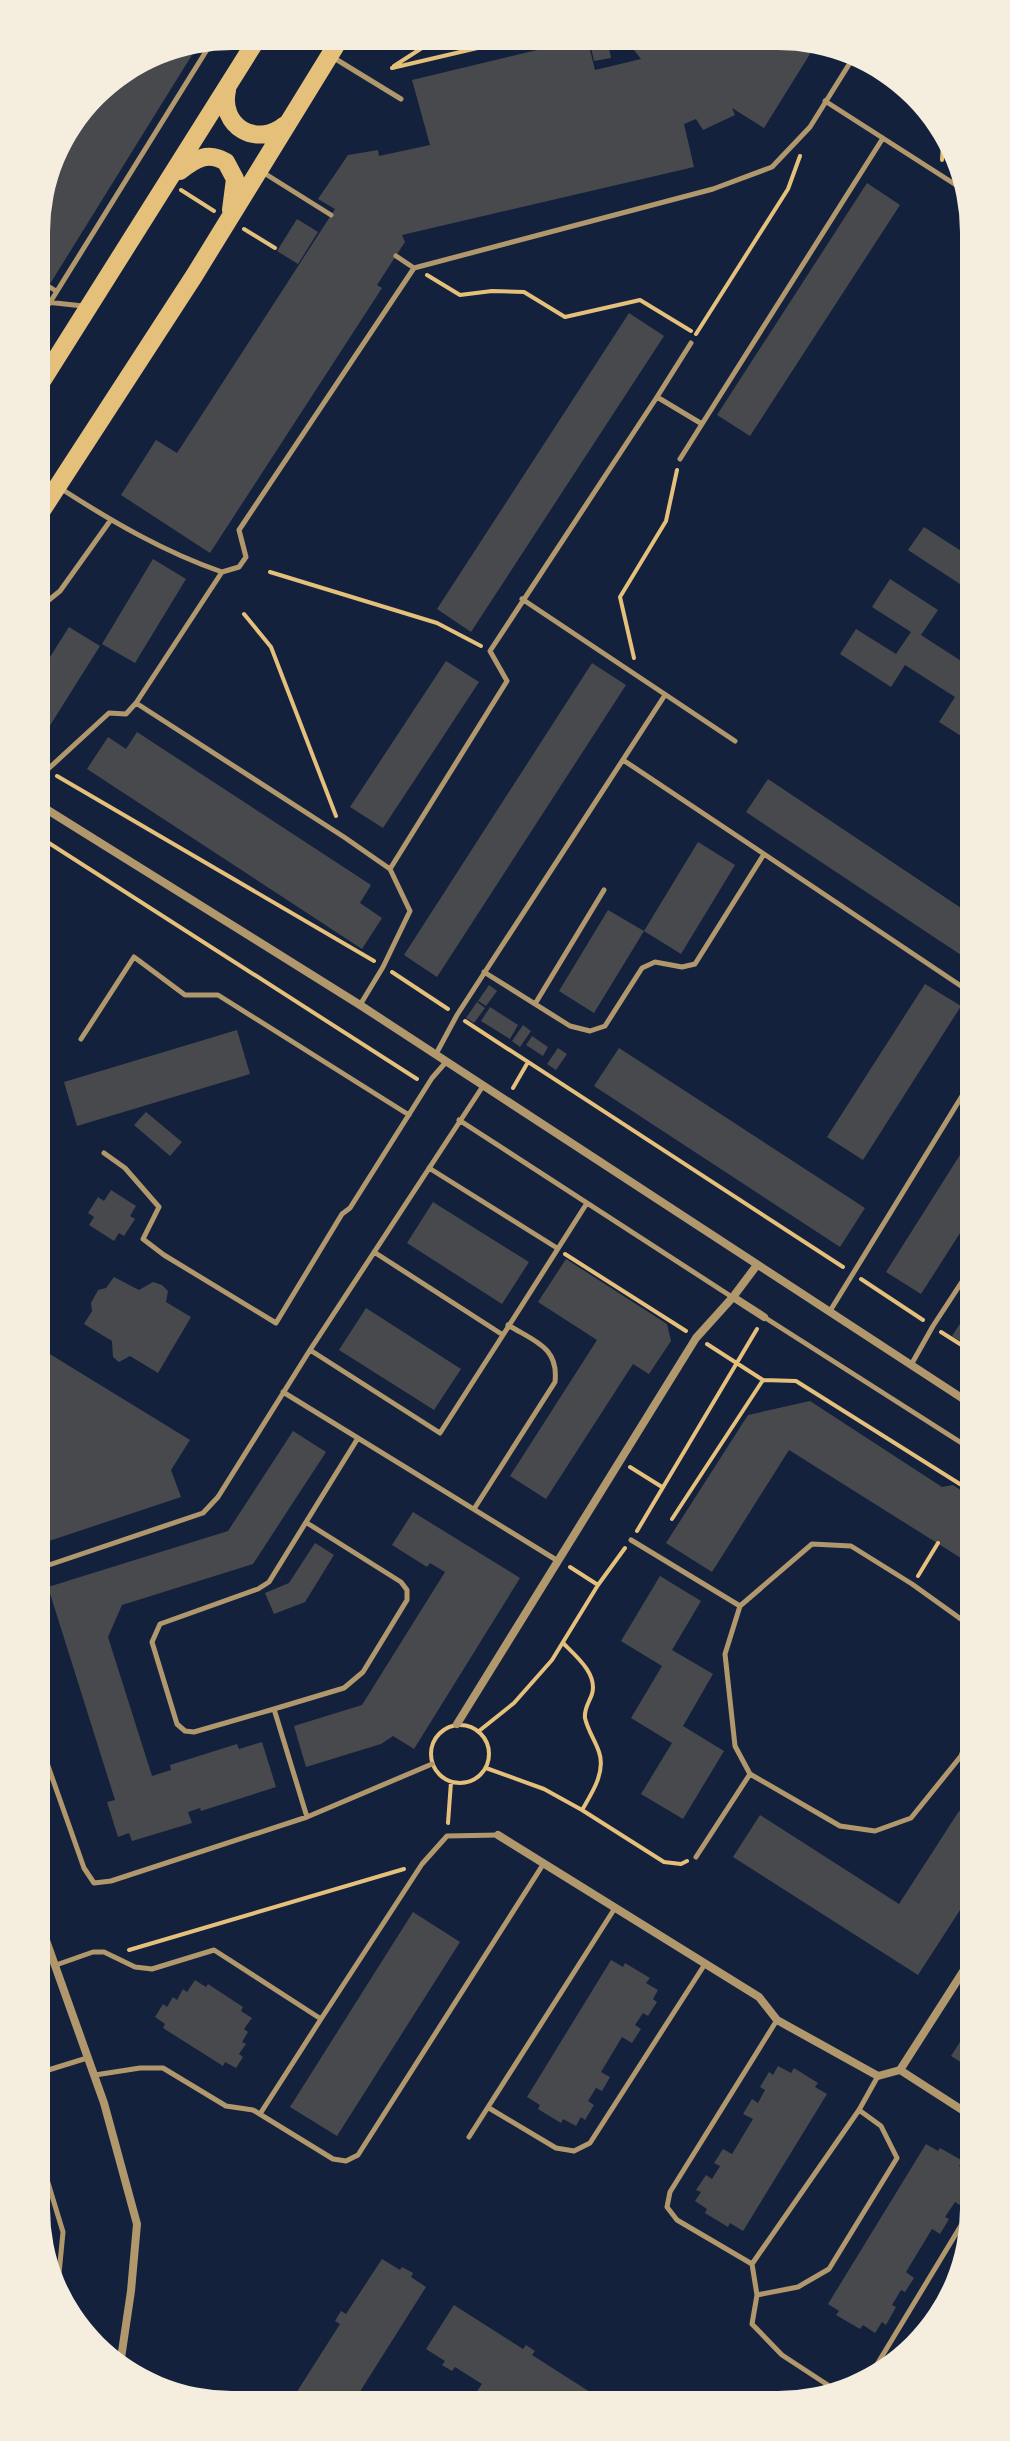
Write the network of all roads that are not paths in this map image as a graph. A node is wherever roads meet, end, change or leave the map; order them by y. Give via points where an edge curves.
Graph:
1 (251, 50) edge
2 (333, 50) edge
3 (205, 52) edge
4 (330, 55) junction
5 (848, 65) edge
6 (228, 88) junction
7 (401, 99) dead end
8 (825, 101) junction
9 (285, 125) junction
10 (883, 138) junction
11 (260, 170) junction
12 (953, 183) edge
13 (174, 186) junction
14 (331, 215) dead end
15 (230, 221) junction
16 (396, 256) dead end
17 (414, 268) junction
18 (50, 287) edge
19 (56, 291) junction
20 (50, 302) edge
21 (50, 304) edge
22 (89, 307) junction
23 (691, 343) road end
24 (50, 359) edge
25 (657, 397) junction
26 (702, 424) junction
27 (680, 459) road end
28 (59, 488) junction
29 (50, 500) edge
30 (110, 521) junction
31 (222, 572) junction
32 (50, 599) edge
33 (522, 599) junction
34 (665, 695) junction
35 (136, 703) junction
36 (735, 741) dead end
37 (623, 760) junction
38 (50, 767) edge
39 (50, 811) edge
40 (764, 854) junction
41 (390, 869) junction
42 (604, 890) dead end
43 (484, 972) junction
44 (960, 985) edge
45 (535, 1004) junction
46 (360, 1005) junction
47 (81, 1039) dead end
48 (435, 1055) junction
49 (446, 1062) junction
50 (483, 1086) junction
51 (960, 1099) edge
52 (409, 1115) junction
53 (459, 1120) junction
54 (104, 1153) dead end
55 (429, 1167) junction
56 (587, 1203) junction
57 (557, 1248) junction
58 (374, 1252) junction
59 (757, 1265) junction
60 (960, 1286) edge
61 (733, 1297) junction
62 (829, 1312) junction
63 (764, 1317) joint
64 (508, 1325) junction
65 (503, 1335) junction
66 (310, 1350) junction
67 (911, 1365) junction
68 (283, 1392) junction
69 (960, 1397) edge
70 (358, 1438) junction
71 (960, 1442) edge
72 (474, 1509) junction
73 (307, 1523) junction
74 (631, 1540) dead end
75 (558, 1561) junction
76 (50, 1565) edge
77 (740, 1606) junction
78 (960, 1618) edge
79 (274, 1709) junction
80 (457, 1724) road end
81 (960, 1757) edge
82 (432, 1764) road end
83 (50, 1772) edge
84 (750, 1774) junction
85 (307, 1817) junction
86 (498, 1835) joint
87 (696, 1857) road end
88 (544, 1863) junction
89 (616, 1907) junction
90 (50, 1951) edge
91 (706, 1963) junction
92 (55, 1965) junction
93 (960, 1975) edge
94 (321, 2019) junction
95 (777, 2020) junction
96 (88, 2058) junction
97 (50, 2070) edge
98 (900, 2070) junction
99 (94, 2075) junction
100 (878, 2076) junction
101 (489, 2108) junction
102 (960, 2109) edge
103 (859, 2110) junction
104 (260, 2114) junction
105 (469, 2137) dead end
106 (50, 2189) edge
107 (959, 2229) edge
108 (752, 2264) junction
109 (60, 2267) edge
110 (757, 2295) junction
111 (122, 2353) edge
112 (880, 2359) edge
113 (827, 2384) edge

1 - 6 main road
2 - 4 main road
3 - 19 lane
4 - 7 lane
4 - 9 main road
5 - 8 lane
6 - 9 main road via 226,110 239,129 265,136
6 - 13 main road
8 - 10 lane
8 - 17 lane via 810,127 772,167 713,189
9 - 11 main road
10 - 12 lane
10 - 26 lane
11 - 14 lane
11 - 15 main road
13 - 15 main road via 200,157 226,162 235,179
13 - 22 main road
15 - 28 main road
16 - 17 lane
17 - 31 lane via 239,530 246,557 239,567
18 - 19 lane
19 - 20 lane
21 - 22 lane
22 - 24 main road
23 - 25 lane
25 - 26 lane
25 - 33 lane
26 - 27 lane
28 - 29 main road
28 - 30 lane
30 - 31 lane
30 - 32 lane
31 - 35 lane
33 - 34 lane
33 - 41 lane via 490,651 507,681
34 - 36 lane
34 - 37 lane
35 - 38 lane via 126,714 109,713
35 - 41 lane
37 - 40 lane
37 - 43 lane
39 - 46 street
40 - 44 lane
40 - 45 lane via 695,964 655,962 642,968 605,1026 590,1031 570,1026
41 - 46 lane via 410,911
42 - 45 lane
43 - 45 lane
43 - 48 lane
46 - 48 street
47 - 52 lane via 134,957 185,995 218,995
48 - 49 street
49 - 50 street
49 - 52 lane
50 - 53 lane
50 - 59 street
51 - 62 lane
52 - 54 lane via 276,1323 143,1239 159,1207 125,1168
53 - 55 lane
53 - 56 lane
55 - 57 lane
55 - 58 lane
56 - 57 lane
56 - 61 lane
57 - 64 lane
58 - 65 lane
58 - 66 lane
59 - 61 street
59 - 62 street
60 - 67 lane
61 - 63 street
61 - 75 street via 696,1338
62 - 67 street
63 - 71 lane
64 - 65 lane
64 - 72 lane via 551,1352 555,1382
65 - 66 lane via 440,1433
66 - 68 lane
67 - 69 street
68 - 70 lane
68 - 76 lane via 203,1513
70 - 72 lane
70 - 73 lane
72 - 75 lane
73 - 79 lane via 401,1582 407,1600 354,1681
73 - 79 lane via 269,1582 160,1624 152,1642 177,1724 185,1731
74 - 77 lane
75 - 80 street
77 - 78 lane via 812,1544 851,1546
77 - 84 lane via 725,1654 735,1746
79 - 85 lane
81 - 84 lane via 911,1818 875,1831 840,1826
82 - 85 lane
83 - 85 lane via 94,1883
84 - 87 lane
86 - 88 street
86 - 94 lane via 447,1836 422,1864
88 - 89 street
88 - 104 lane via 358,2155 346,2161 333,2159
89 - 91 street
89 - 101 lane
90 - 92 street
91 - 95 street via 759,1997
91 - 101 lane via 590,2143 574,2151 556,2148
92 - 94 lane via 93,1952 152,1969 214,1950
92 - 96 street
93 - 98 street
94 - 104 lane
95 - 100 street
95 - 108 lane via 670,2192 667,2207 677,2220
96 - 97 lane
96 - 99 street
98 - 100 street
98 - 102 street
99 - 104 lane via 163,2068 226,2106
99 - 111 street via 137,2224
100 - 103 lane
101 - 105 lane
103 - 108 lane
103 - 110 lane via 881,2126 897,2158 829,2269 798,2287
106 - 109 lane via 63,2232
107 - 112 lane
108 - 110 lane
110 - 113 lane via 752,2324 782,2355

